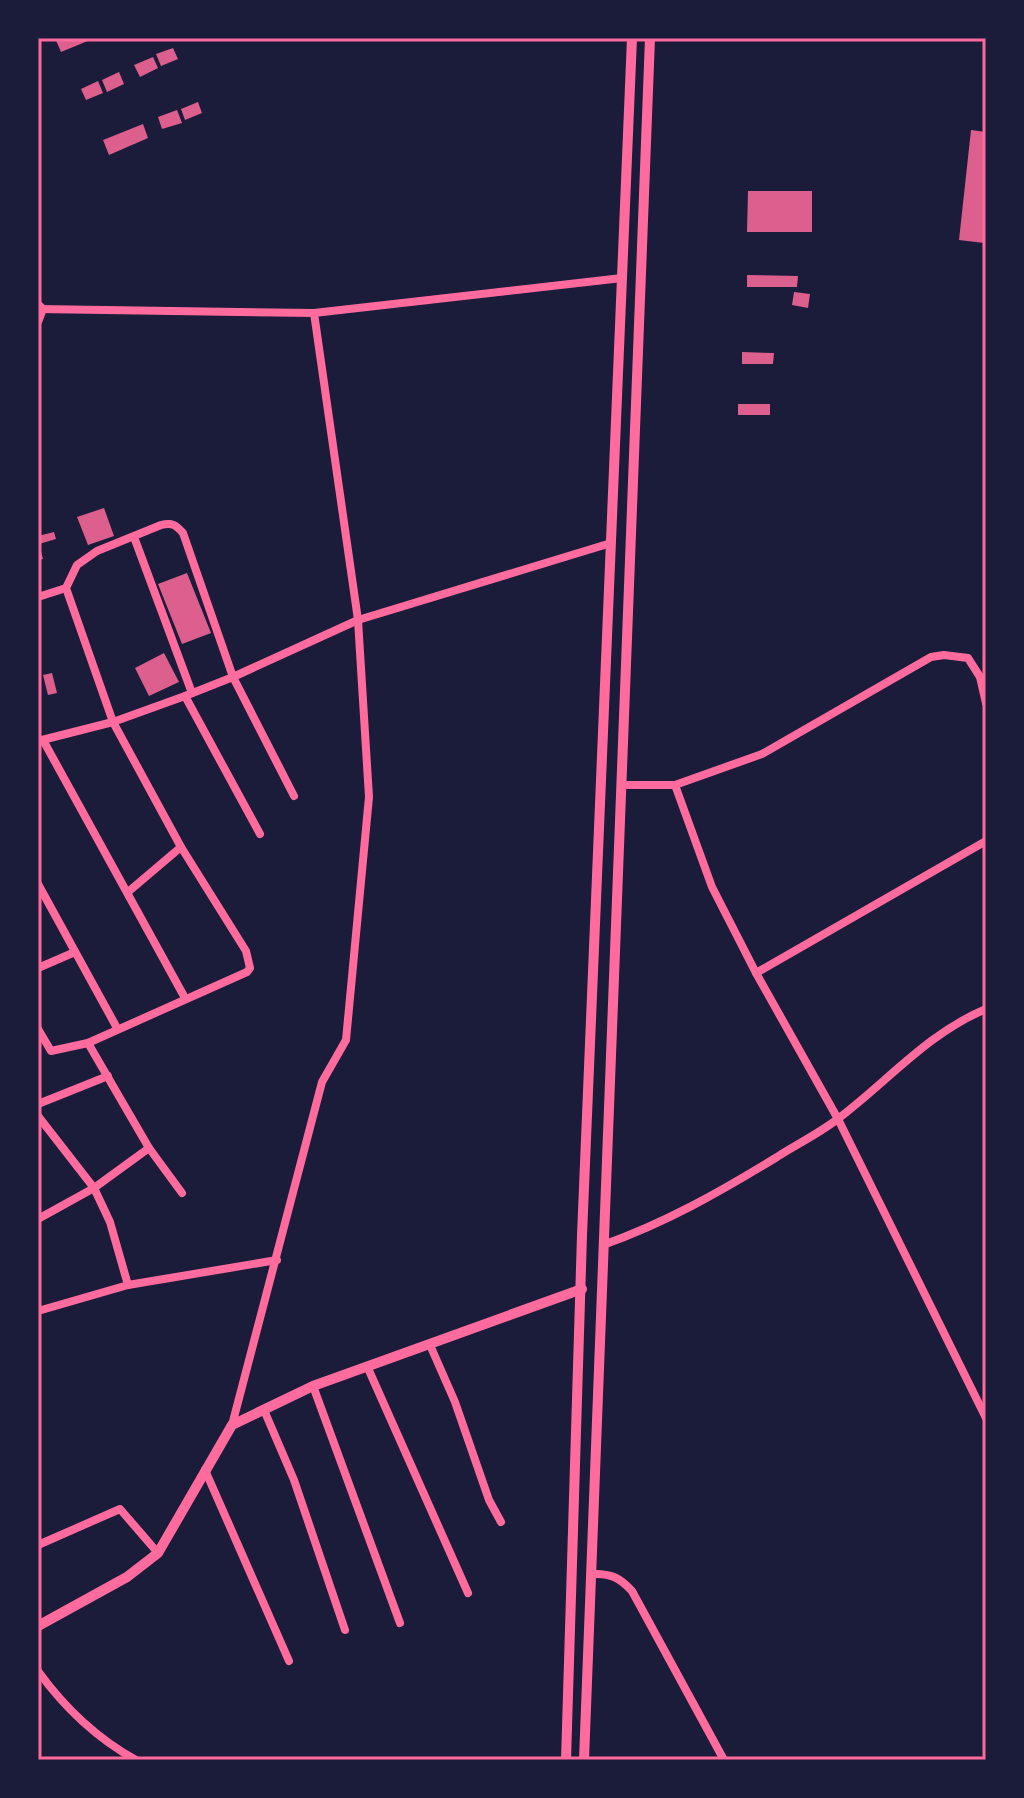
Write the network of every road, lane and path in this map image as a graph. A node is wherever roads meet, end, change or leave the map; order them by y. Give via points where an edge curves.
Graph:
1 (632, 38) edge
2 (650, 38) edge
3 (626, 176) junction
4 (644, 178) junction
5 (622, 278) junction
6 (40, 307) edge
7 (314, 313) junction
8 (38, 322) edge
9 (134, 537) junction
10 (611, 543) junction
11 (66, 588) junction
12 (38, 597) edge
13 (358, 620) junction
14 (233, 677) junction
15 (188, 695) junction
16 (986, 703) edge
17 (113, 722) junction
18 (40, 740) edge
19 (621, 785) junction
20 (675, 785) junction
21 (294, 796) dead end
22 (260, 834) dead end
23 (986, 841) edge
24 (181, 847) junction
25 (38, 884) edge
26 (128, 892) junction
27 (75, 952) junction
28 (38, 968) edge
29 (756, 973) junction
30 (185, 998) junction
31 (986, 1009) edge
32 (117, 1028) junction
33 (39, 1034) edge
34 (88, 1043) junction
35 (108, 1076) junction
36 (38, 1104) edge
37 (38, 1116) edge
38 (838, 1119) junction
39 (149, 1148) junction
40 (94, 1188) junction
41 (182, 1193) dead end
42 (38, 1219) edge
43 (603, 1245) junction
44 (277, 1260) junction
45 (128, 1285) junction
46 (582, 1289) junction
47 (38, 1311) edge
48 (430, 1345) junction
49 (367, 1366) junction
50 (313, 1386) junction
51 (264, 1410) junction
52 (986, 1418) edge
53 (232, 1425) junction
54 (204, 1470) junction
55 (501, 1522) dead end
56 (38, 1545) edge
57 (158, 1553) junction
58 (592, 1574) junction
59 (468, 1593) dead end
60 (400, 1623) dead end
61 (38, 1626) edge
62 (345, 1630) dead end
63 (289, 1661) dead end
64 (38, 1671) edge
65 (566, 1756) edge
66 (584, 1756) edge
67 (136, 1760) edge
68 (724, 1760) edge

1 - 3 street
2 - 4 street
3 - 4 street
3 - 5 street
4 - 19 street
5 - 7 street
5 - 10 street
6 - 7 street
6 - 8 street
7 - 13 street
9 - 11 street via 77,565
9 - 14 street via 170,523 183,533
9 - 15 street
10 - 13 street
10 - 46 street
11 - 12 street
11 - 17 street
13 - 14 street
13 - 44 street via 369,797 346,1040 322,1082
14 - 15 street
14 - 21 street
15 - 17 street
15 - 22 street
16 - 20 street via 980,677 968,658 931,657 762,754
17 - 18 street
17 - 24 street
18 - 26 street
19 - 20 street
19 - 43 street
20 - 29 street via 712,887
23 - 29 street
24 - 26 street
24 - 30 street via 250,962 247,972
25 - 27 street
26 - 30 street
27 - 28 street
27 - 32 street
29 - 38 street
30 - 32 street
31 - 38 street via 918,1050
32 - 34 street
33 - 34 street via 51,1051
34 - 35 street
35 - 36 street
35 - 39 street
37 - 40 street
38 - 43 street via 686,1211
38 - 52 street
39 - 40 street
39 - 41 street
40 - 42 street
40 - 45 street
43 - 58 street
44 - 45 street
44 - 53 street
45 - 47 street
46 - 48 street
46 - 65 street
48 - 49 street
48 - 55 street
49 - 50 street
49 - 59 street
50 - 51 street
50 - 60 street
51 - 53 street
51 - 62 street
53 - 54 street
54 - 57 street
54 - 63 street
56 - 57 street via 120,1509
57 - 61 street via 127,1577
58 - 66 street
58 - 68 street via 620,1578 632,1591
64 - 67 street via 82,1721
65 - 66 street

